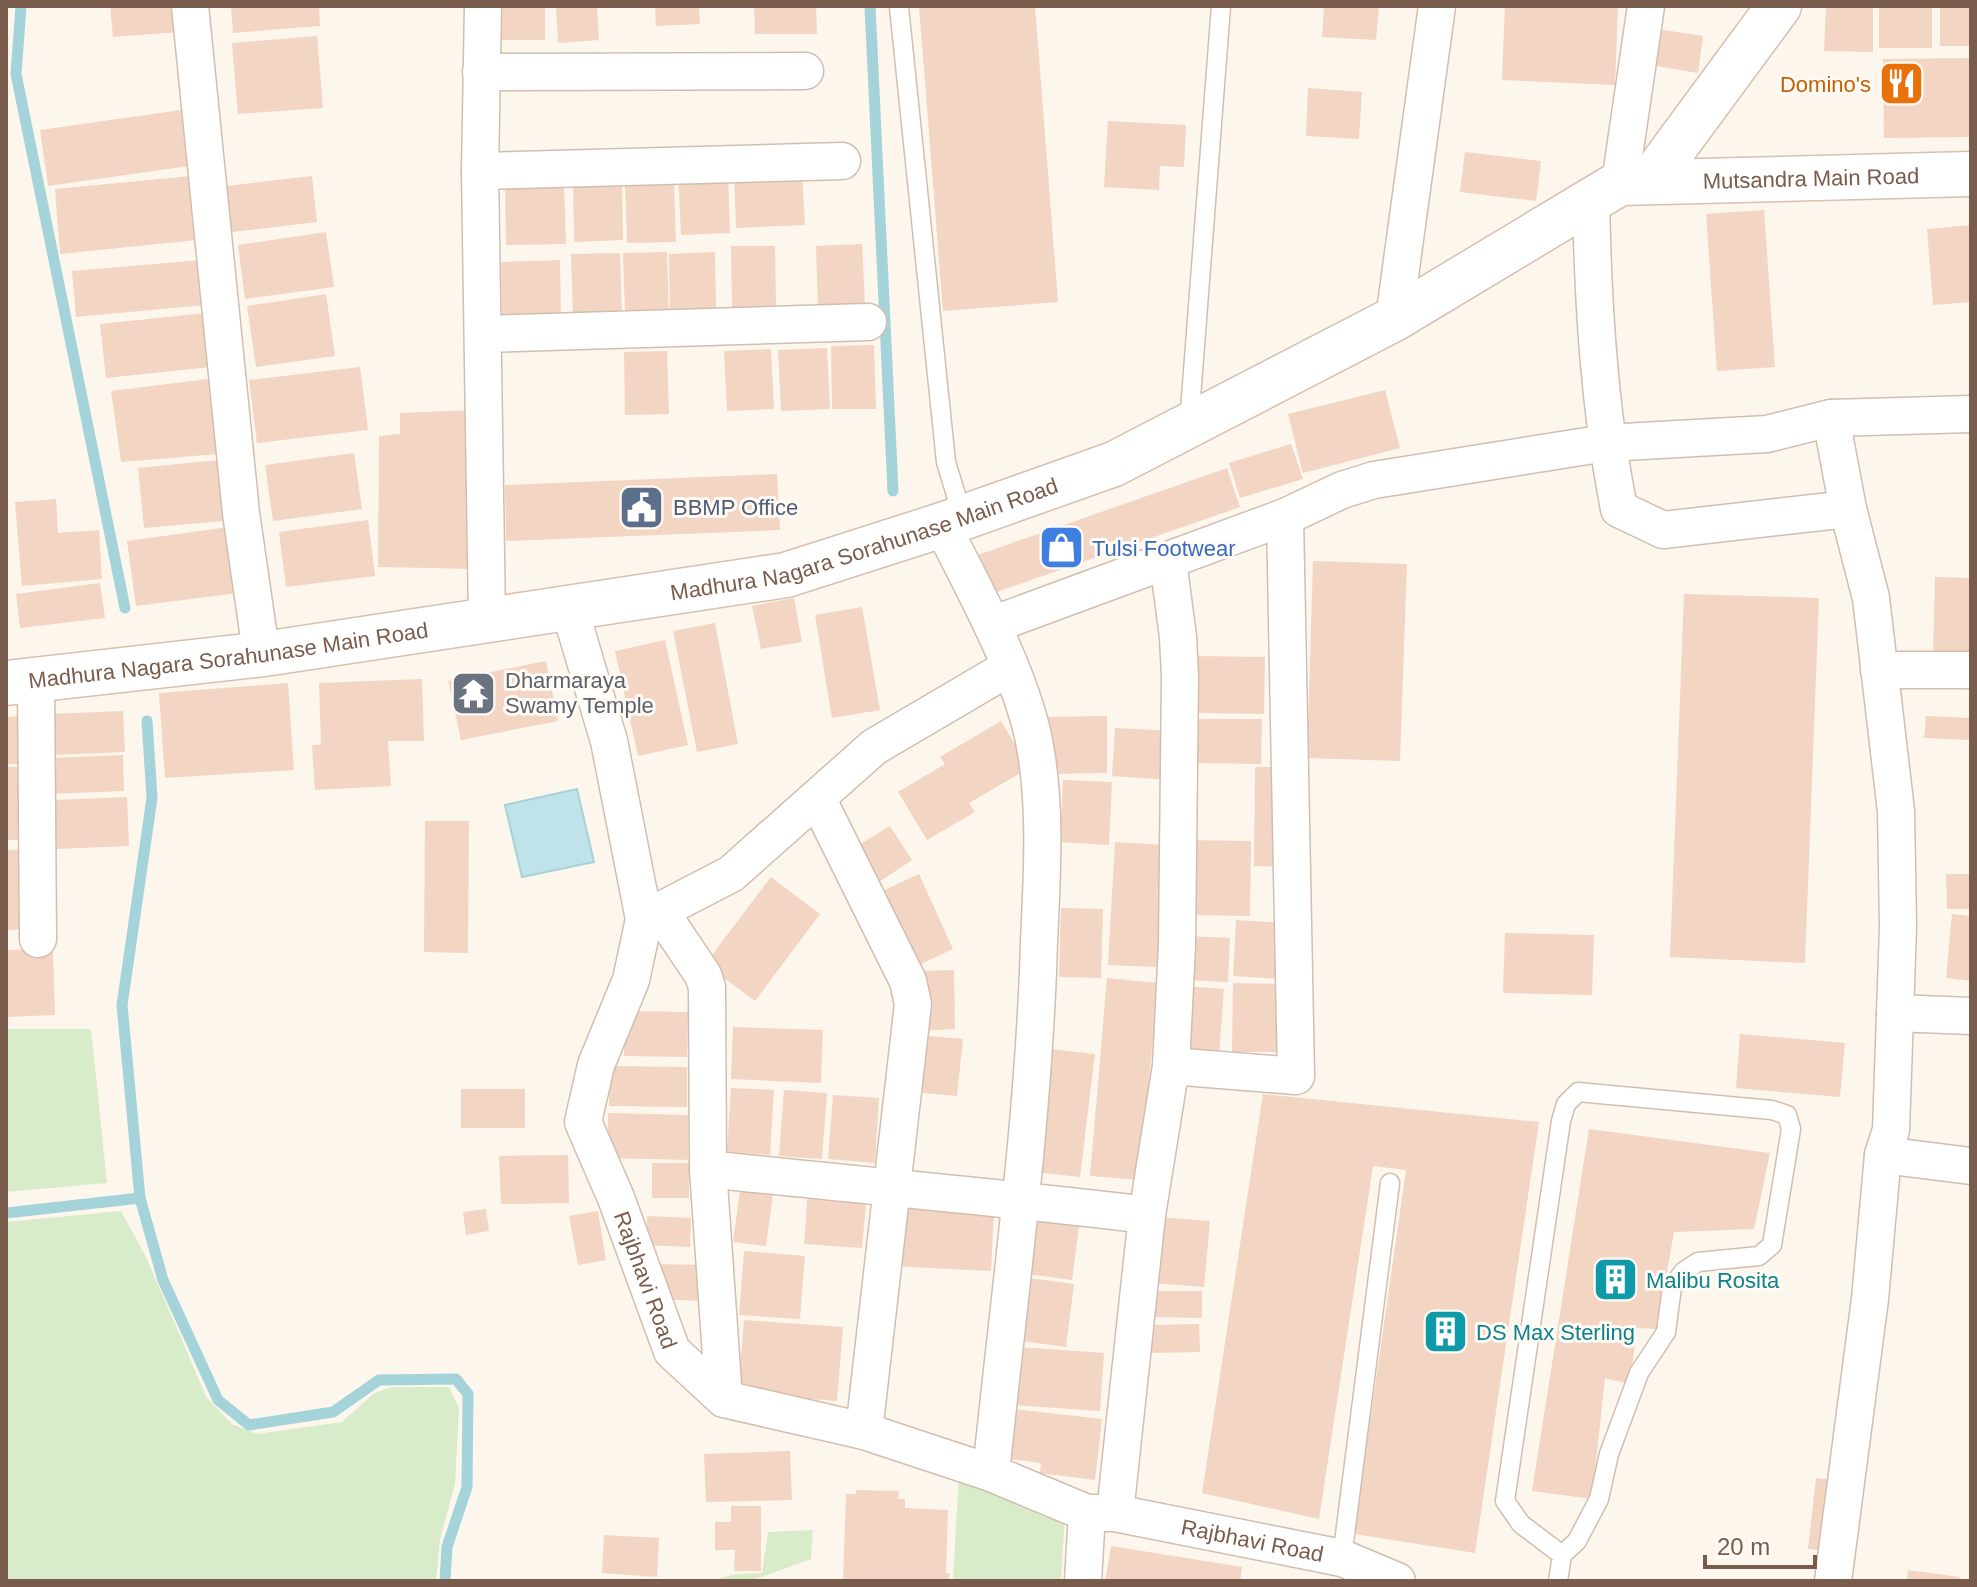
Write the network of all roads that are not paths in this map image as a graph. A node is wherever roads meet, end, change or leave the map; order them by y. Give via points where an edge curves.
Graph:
1 (190, 6) edge
2 (483, 6) edge
3 (1221, 6) edge
4 (1437, 6) edge
5 (1646, 6) edge
6 (1779, 6) edge
7 (899, 7) edge
8 (805, 71) dead end
9 (481, 72) junction
10 (842, 161) dead end
11 (480, 171) junction
12 (1971, 174) edge
13 (1620, 188) junction
14 (1394, 319) junction
15 (868, 322) dead end
16 (483, 334) junction
17 (1971, 414) edge
18 (1831, 418) junction
19 (1189, 427) junction
20 (1606, 443) junction
21 (1848, 509) junction
22 (1285, 517) junction
23 (952, 521) junction
24 (1168, 561) junction
25 (569, 607) junction
26 (487, 620) junction
27 (992, 625) junction
28 (264, 654) junction
29 (1010, 667) junction
30 (1879, 670) junction
31 (1971, 670) edge
32 (21, 682) edge
33 (817, 798) junction
34 (652, 915) junction
35 (38, 939) dead end
36 (1895, 1013) junction
37 (1971, 1016) edge
38 (1171, 1066) junction
39 (1883, 1155) junction
40 (1971, 1166) edge
41 (708, 1169) junction
42 (1390, 1183) dead end
43 (892, 1189) junction
44 (1019, 1200) junction
45 (1147, 1215) junction
46 (724, 1399) junction
47 (864, 1431) junction
48 (991, 1473) junction
49 (1101, 1513) junction
50 (1562, 1555) junction
51 (1342, 1558) junction
52 (1083, 1581) edge
53 (1397, 1581) edge
54 (1558, 1581) edge
55 (1833, 1581) edge

1 - 28 street via 241,513
2 - 9 street
3 - 19 lane
4 - 14 street
5 - 13 street
6 - 13 street
7 - 23 lane
8 - 9 street
9 - 11 street
10 - 11 street
11 - 16 street
12 - 13 street, Mutsandra Main Road
13 - 14 street, Madhura Nagara Sorahunase Main Road
13 - 20 street via 1593,287
14 - 19 street, Madhura Nagara Sorahunase Main Road
15 - 16 street
16 - 26 street
17 - 18 street
18 - 20 street via 1767,434
18 - 21 street
19 - 23 street, Madhura Nagara Sorahunase Main Road via 1114,464
20 - 21 street via 1619,509 1663,530
20 - 22 street via 1374,480
21 - 30 street via 1871,598
22 - 24 street
22 - 38 street via 1296,1076
23 - 25 street, Madhura Nagara Sorahunase Main Road via 786,575
23 - 27 street
24 - 27 street
24 - 38 street via 1180,676
25 - 26 street, Madhura Nagara Sorahunase Main Road
25 - 34 street, Rajbhavi Road
26 - 28 street, Madhura Nagara Sorahunase Main Road
27 - 29 street
28 - 32 street, Madhura Nagara Sorahunase Main Road
29 - 33 street via 874,747
29 - 44 street via 1032,735 1040,795 1036,1049
30 - 31 street
30 - 36 street via 1896,811
32 - 35 street
33 - 34 street via 731,874
33 - 43 street via 912,994
34 - 41 street via 703,975 707,987
34 - 46 street, Rajbhavi Road via 596,1065 583,1122 672,1351
36 - 37 street
36 - 39 street via 1891,1130
38 - 45 street
39 - 40 street
39 - 55 street
41 - 43 street
41 - 46 street
42 - 51 lane
43 - 44 street
43 - 47 street
44 - 45 street
44 - 48 street
45 - 49 street
46 - 47 street, Rajbhavi Road
47 - 48 street, Rajbhavi Road
48 - 49 street, Rajbhavi Road
49 - 51 street, Rajbhavi Road
49 - 52 street
50 - 50 lane via 1521,1524 1505,1501 1566,1104 1578,1092 1787,1115 1791,1129 1772,1245 1759,1256 1698,1262 1672,1287 1666,1332 1639,1373 1609,1454 1599,1499 1577,1541
50 - 54 lane
51 - 53 street, Rajbhavi Road

